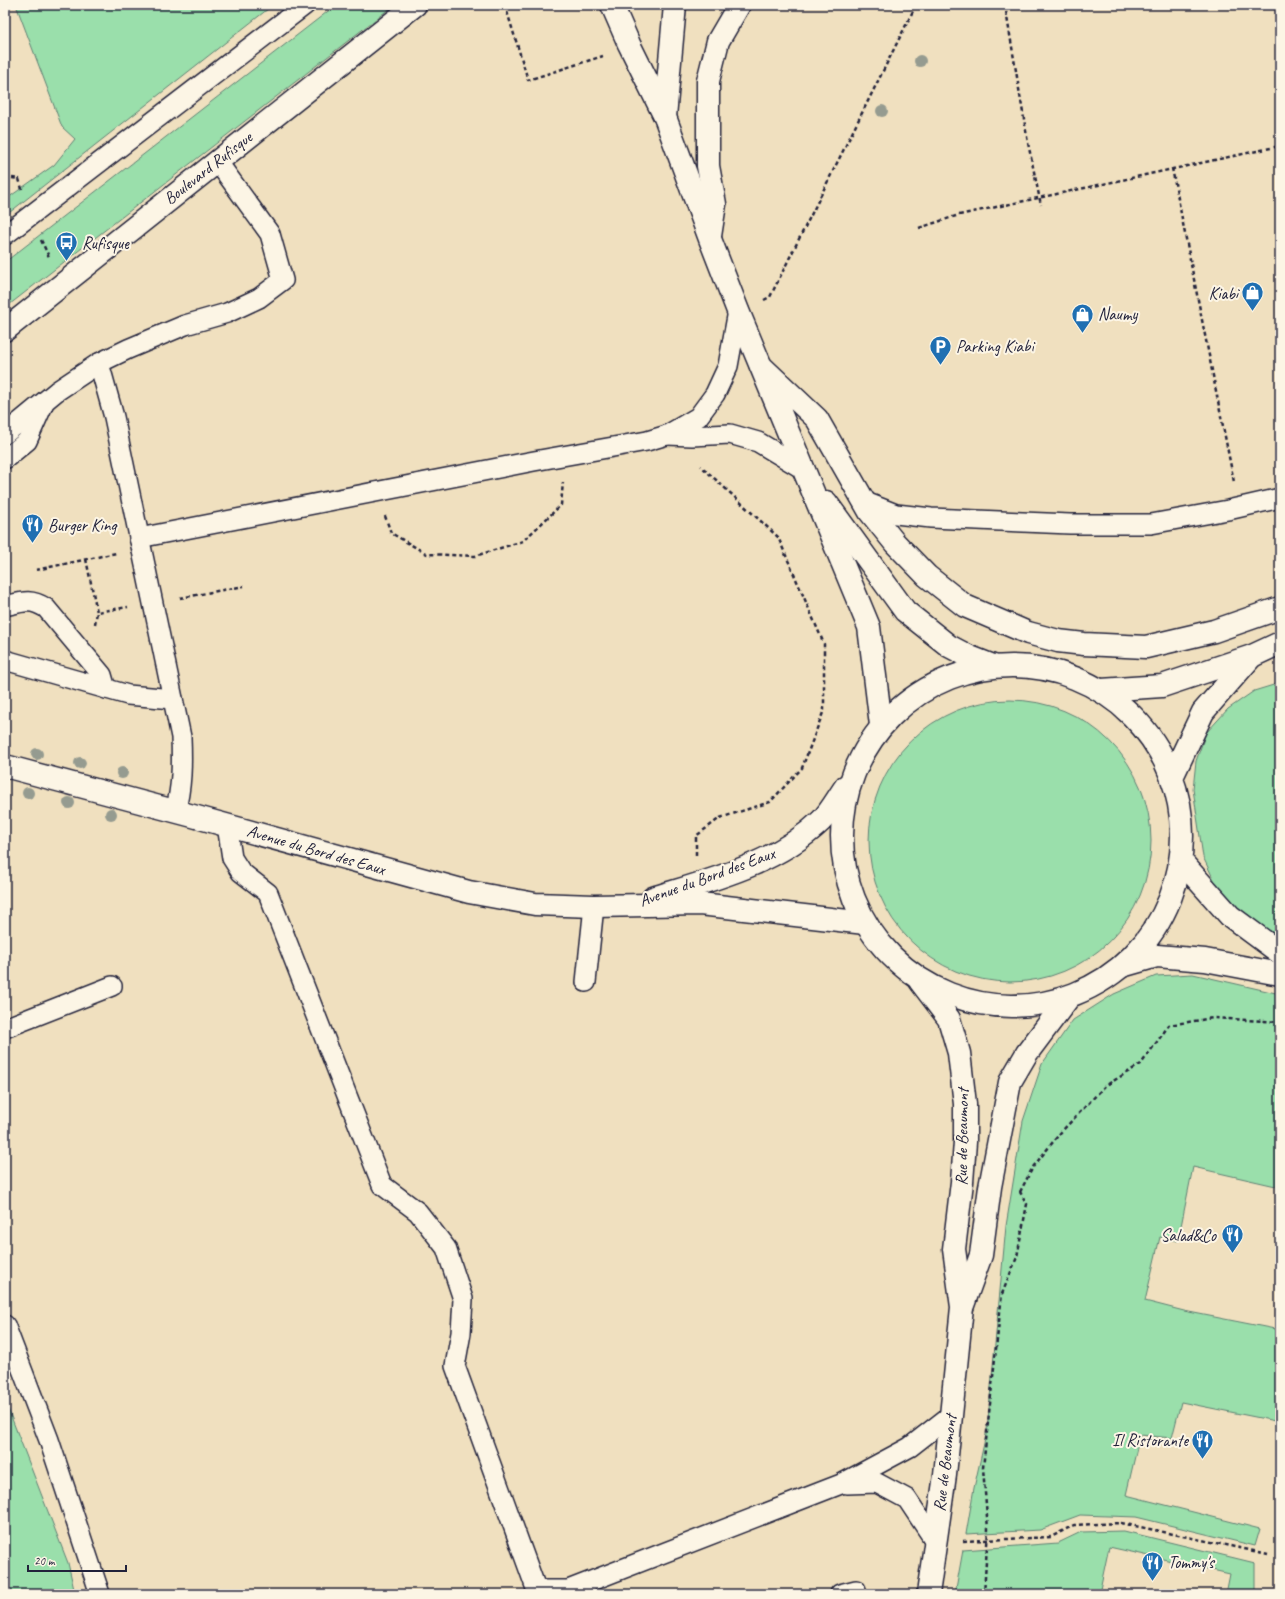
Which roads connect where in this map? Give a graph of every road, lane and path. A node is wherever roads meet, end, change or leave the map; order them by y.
1 (305, 5) edge
2 (612, 5) edge
3 (675, 5) edge
4 (739, 5) edge
5 (916, 5) edge
6 (1005, 5) edge
7 (415, 6) edge
8 (665, 117) junction
9 (1280, 146) edge
10 (217, 161) junction
11 (1172, 168) junction
12 (1039, 197) junction
13 (1041, 206) dead end
14 (919, 228) dead end
15 (5, 235) edge
16 (710, 239) junction
17 (738, 311) junction
18 (5, 330) edge
19 (99, 363) junction
20 (761, 366) junction
21 (45, 402) junction
22 (5, 434) edge
23 (667, 436) junction
24 (566, 455) junction
25 (5, 459) edge
26 (701, 466) dead end
27 (803, 470) junction
28 (378, 493) junction
29 (1280, 498) edge
30 (863, 501) junction
31 (1239, 508) junction
32 (140, 543) junction
33 (86, 559) junction
34 (36, 570) dead end
35 (5, 606) edge
36 (1280, 608) edge
37 (97, 612) dead end
38 (1280, 643) edge
39 (1252, 656) junction
40 (5, 660) edge
41 (993, 666) junction
42 (106, 689) junction
43 (1101, 690) junction
44 (173, 699) junction
45 (881, 725) junction
46 (5, 766) edge
47 (1172, 777) junction
48 (849, 782) junction
49 (175, 812) junction
50 (227, 825) junction
51 (1180, 861) junction
52 (696, 862) dead end
53 (632, 904) junction
54 (594, 906) junction
55 (865, 923) junction
56 (1280, 953) edge
57 (1122, 966) junction
58 (1280, 974) edge
59 (918, 979) junction
60 (586, 982) dead end
61 (112, 986) dead end
62 (1069, 997) junction
63 (1280, 1022) edge
64 (5, 1028) edge
65 (1016, 1192) dead end
66 (1020, 1192) junction
67 (962, 1307) junction
68 (5, 1325) edge
69 (952, 1415) junction
70 (841, 1484) junction
71 (935, 1541) junction
72 (988, 1541) junction
73 (1268, 1554) dead end
74 (537, 1592) edge
75 (100, 1594) edge
76 (840, 1594) edge
77 (856, 1594) edge
78 (928, 1594) edge
79 (984, 1594) edge

1 - 15 lane
2 - 8 street
3 - 8 street
4 - 16 street
5 - 17 path
6 - 12 path
7 - 10 street, Boulevard Rufisque
8 - 16 street
9 - 11 path
10 - 18 street, Boulevard Rufisque
10 - 19 lane
11 - 12 path
11 - 31 path
12 - 13 path
12 - 14 path
16 - 17 street
17 - 20 street
17 - 23 lane
19 - 21 lane
19 - 32 lane
20 - 27 street
20 - 30 street
21 - 22 lane
21 - 25 lane
23 - 24 lane
23 - 27 lane
24 - 28 lane
24 - 28 path
26 - 52 path
27 - 41 street
27 - 45 street
28 - 32 lane
29 - 31 lane
30 - 31 lane
30 - 36 street
32 - 33 path
32 - 44 lane
33 - 34 path
33 - 37 path
35 - 42 lane
38 - 39 street
39 - 43 street
39 - 47 street
40 - 42 lane
41 - 43 street
41 - 45 street
42 - 44 lane
43 - 47 street
44 - 49 lane
45 - 48 street
46 - 49 street, Avenue du Bord des Eaux
47 - 51 street
48 - 53 street, Avenue du Bord des Eaux
48 - 55 street
49 - 50 street, Avenue du Bord des Eaux
50 - 54 street, Avenue du Bord des Eaux
50 - 74 lane
51 - 56 street
51 - 57 street
53 - 54 street, Avenue du Bord des Eaux
53 - 55 street, Avenue du Bord des Eaux
54 - 60 lane
55 - 59 street
57 - 58 street
57 - 62 street
59 - 62 street
59 - 67 street, Rue de Beaumont
61 - 64 lane
62 - 67 street, Rue de Beaumont
63 - 66 path
65 - 66 path
66 - 72 path
67 - 69 street, Rue de Beaumont
68 - 75 lane
69 - 70 lane
69 - 71 street, Rue de Beaumont
70 - 71 lane
70 - 74 lane
71 - 72 path
71 - 78 street, Rue de Beaumont
72 - 73 path
72 - 79 path
76 - 77 lane

